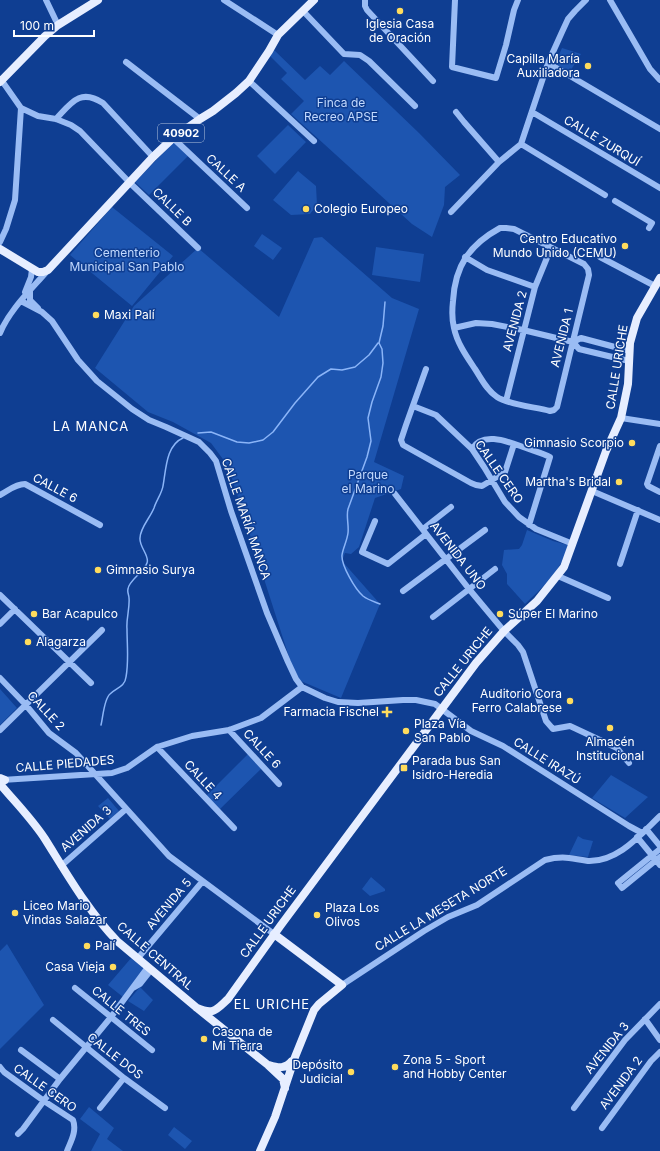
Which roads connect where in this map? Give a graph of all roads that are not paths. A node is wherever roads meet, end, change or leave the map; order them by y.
1 (46, 0) edge
2 (98, 0) edge
3 (224, 0) edge
4 (314, 0) edge
5 (365, 0) edge
6 (455, 0) edge
7 (518, 0) edge
8 (586, 0) edge
9 (610, 0) edge
10 (302, 11) junction
11 (58, 25) junction
12 (278, 35) junction
13 (126, 62) dead end
14 (548, 63) junction
15 (660, 80) edge
16 (1, 81) edge
17 (248, 81) junction
18 (433, 81) dead end
19 (415, 106) dead end
20 (21, 108) junction
21 (456, 112) dead end
22 (532, 112) junction
23 (56, 119) junction
24 (200, 119) junction
25 (660, 129) edge
26 (173, 138) junction
27 (314, 141) dead end
28 (521, 144) junction
29 (153, 157) junction
30 (499, 162) junction
31 (130, 183) junction
32 (660, 188) edge
33 (604, 195) dead end
34 (615, 201) dead end
35 (247, 208) dead end
36 (451, 212) dead end
37 (650, 228) dead end
38 (0, 242) edge
39 (198, 248) dead end
40 (551, 248) junction
41 (0, 249) edge
42 (465, 257) junction
43 (600, 257) dead end
44 (32, 269) junction
45 (48, 270) junction
46 (660, 278) edge
47 (655, 286) junction
48 (535, 287) junction
49 (30, 290) junction
50 (21, 300) junction
51 (42, 312) junction
52 (454, 328) junction
53 (523, 330) junction
54 (0, 333) edge
55 (573, 342) junction
56 (630, 351) junction
57 (629, 361) junction
58 (426, 369) dead end
59 (506, 401) junction
60 (413, 406) junction
61 (621, 418) junction
62 (660, 424) edge
63 (514, 444) junction
64 (660, 446) edge
65 (472, 449) junction
66 (492, 480) junction
67 (592, 491) junction
68 (660, 492) edge
69 (395, 494) dead end
70 (0, 495) edge
71 (451, 507) dead end
72 (638, 510) junction
73 (660, 520) edge
74 (375, 521) dead end
75 (100, 525) dead end
76 (529, 525) junction
77 (485, 530) dead end
78 (425, 531) junction
79 (573, 544) junction
80 (445, 559) junction
81 (620, 564) dead end
82 (495, 569) dead end
83 (558, 576) junction
84 (469, 589) junction
85 (403, 591) dead end
86 (0, 594) edge
87 (608, 598) dead end
88 (15, 610) junction
89 (433, 617) dead end
90 (0, 624) edge
91 (102, 630) dead end
92 (504, 631) junction
93 (68, 661) junction
94 (0, 678) edge
95 (91, 683) dead end
96 (302, 687) junction
97 (25, 704) junction
98 (441, 708) junction
99 (0, 730) edge
100 (229, 730) junction
101 (157, 747) junction
102 (628, 763) dead end
103 (94, 774) junction
104 (1, 781) edge
105 (279, 784) dead end
106 (126, 809) junction
107 (660, 816) edge
108 (234, 828) dead end
109 (642, 833) junction
110 (660, 847) edge
111 (652, 855) junction
112 (659, 861) edge
113 (61, 866) junction
114 (202, 882) junction
115 (277, 937) junction
116 (138, 958) junction
117 (150, 968) junction
118 (331, 976) junction
119 (342, 984) junction
120 (75, 988) dead end
121 (228, 998) junction
122 (318, 1004) junction
123 (660, 1004) edge
124 (197, 1008) junction
125 (111, 1017) junction
126 (646, 1019) junction
127 (53, 1020) dead end
128 (221, 1027) junction
129 (660, 1040) edge
130 (86, 1048) junction
131 (21, 1050) dead end
132 (152, 1050) dead end
133 (660, 1052) edge
134 (295, 1057) junction
135 (268, 1065) junction
136 (2, 1070) edge
137 (124, 1078) junction
138 (60, 1079) junction
139 (285, 1088) junction
140 (44, 1101) junction
141 (100, 1108) dead end
142 (165, 1108) dead end
143 (574, 1108) dead end
144 (602, 1128) dead end
145 (18, 1134) dead end
146 (67, 1151) edge
147 (260, 1151) edge

1 - 11 street
2 - 11 main road
3 - 12 street
4 - 10 main road, 40902
5 - 18 street
6 - 7 street
8 - 14 street
9 - 15 street
10 - 12 main road, 40902
10 - 19 street
11 - 16 main road
12 - 17 main road, 40902
13 - 24 street
14 - 22 street
14 - 25 street
16 - 20 street
17 - 24 main road, 40902
17 - 27 street
20 - 23 street, CALLE B
20 - 38 street
21 - 30 street
22 - 28 street
22 - 32 street, CALLE ZURQUÍ
23 - 29 street
23 - 31 street, CALLE B
24 - 26 main road, 40902
26 - 29 main road, 40902
26 - 35 street, CALLE A
28 - 30 street
28 - 33 street
29 - 31 main road, 40902
30 - 36 street
31 - 39 street, CALLE B
31 - 45 main road, 40902
34 - 37 street
40 - 42 street
40 - 48 street, AVENIDA 2
40 - 55 street, AVENIDA 1
41 - 44 main road
42 - 48 street
42 - 52 street
43 - 47 street
44 - 45 main road
44 - 50 street
45 - 49 street, 40902
46 - 47 main road, CALLE URICHE
47 - 56 main road, CALLE URICHE
48 - 53 street, AVENIDA 2
49 - 50 street, 40902
49 - 51 street
50 - 51 street, CALLE MARÍA MANCA
50 - 54 street, 40902
51 - 96 street, CALLE MARÍA MANCA
52 - 53 street
52 - 59 street
53 - 55 street
53 - 59 street, AVENIDA 2
55 - 56 street
55 - 57 street
55 - 59 street, AVENIDA 1
56 - 57 main road, CALLE URICHE
57 - 61 main road, CALLE URICHE
58 - 60 street
60 - 65 street, CALLE CERO
60 - 66 street
61 - 62 street
61 - 67 main road, CALLE URICHE
63 - 65 street
63 - 66 street
63 - 76 street
64 - 68 street
65 - 66 street, CALLE CERO
66 - 76 street, CALLE CERO
67 - 72 street
67 - 79 main road, CALLE URICHE
69 - 78 street, AVENIDA UNO
70 - 75 street, CALLE 6
71 - 78 street
72 - 73 street
72 - 81 street
74 - 78 street
76 - 79 street, CALLE CERO
77 - 80 street
78 - 80 street, AVENIDA UNO
79 - 83 main road, CALLE URICHE
80 - 84 street, AVENIDA UNO
80 - 85 street
82 - 84 street
83 - 87 street
83 - 92 main road, CALLE URICHE
84 - 89 street
84 - 92 street, AVENIDA UNO
86 - 88 street
88 - 90 street
88 - 93 street
91 - 93 street
92 - 98 main road, CALLE URICHE
92 - 102 street, AVENIDA UNO
93 - 95 street
93 - 97 street
94 - 97 street, CALLE 2
96 - 98 street
96 - 100 street, CALLE PIEDADES
97 - 99 street
97 - 103 street, CALLE 2
98 - 109 street, CALLE IRAZÚ
98 - 115 main road, CALLE URICHE
100 - 101 street, CALLE PIEDADES
100 - 105 street, CALLE 6
101 - 103 street, CALLE PIEDADES
101 - 108 street, CALLE 4
103 - 104 street, CALLE PIEDADES
103 - 106 street, CALLE 2
104 - 113 main road, CALLE CENTRAL
106 - 113 street, AVENIDA 3
106 - 114 street, CALLE 2
107 - 109 street, CALLE LA MESETA NORTE
109 - 110 street
109 - 111 street
109 - 119 street, CALLE LA MESETA NORTE
110 - 111 street
111 - 112 street
111 - 112 street
113 - 116 main road, CALLE CENTRAL
114 - 115 street, CALLE 2
114 - 116 street, AVENIDA 5
115 - 118 main road
115 - 121 main road, CALLE URICHE
116 - 117 main road, CALLE CENTRAL
117 - 124 main road, CALLE CENTRAL
117 - 125 street
118 - 119 main road
118 - 122 main road
119 - 122 main road, CALLE LA MESETA NORTE
120 - 125 street, CALLE TRES
121 - 124 main road, CALLE URICHE
121 - 128 main road
122 - 134 main road, CALLE LA MESETA NORTE
123 - 126 street, AVENIDA 3
124 - 128 main road, CALLE CENTRAL
125 - 130 street
125 - 132 street, CALLE TRES
126 - 129 street
126 - 143 street, AVENIDA 3
127 - 130 street, CALLE DOS
128 - 135 main road, CALLE CENTRAL
130 - 137 street, CALLE DOS
130 - 138 street
131 - 138 street
133 - 144 street, AVENIDA 2
134 - 135 main road
134 - 139 main road, CALLE LA MESETA NORTE
135 - 139 main road, CALLE CENTRAL
136 - 140 street, CALLE CERO
137 - 141 street
137 - 142 street, CALLE DOS
138 - 140 street
139 - 147 main road, CALLE LA MESETA NORTE
140 - 145 street
140 - 146 street, CALLE CERO

